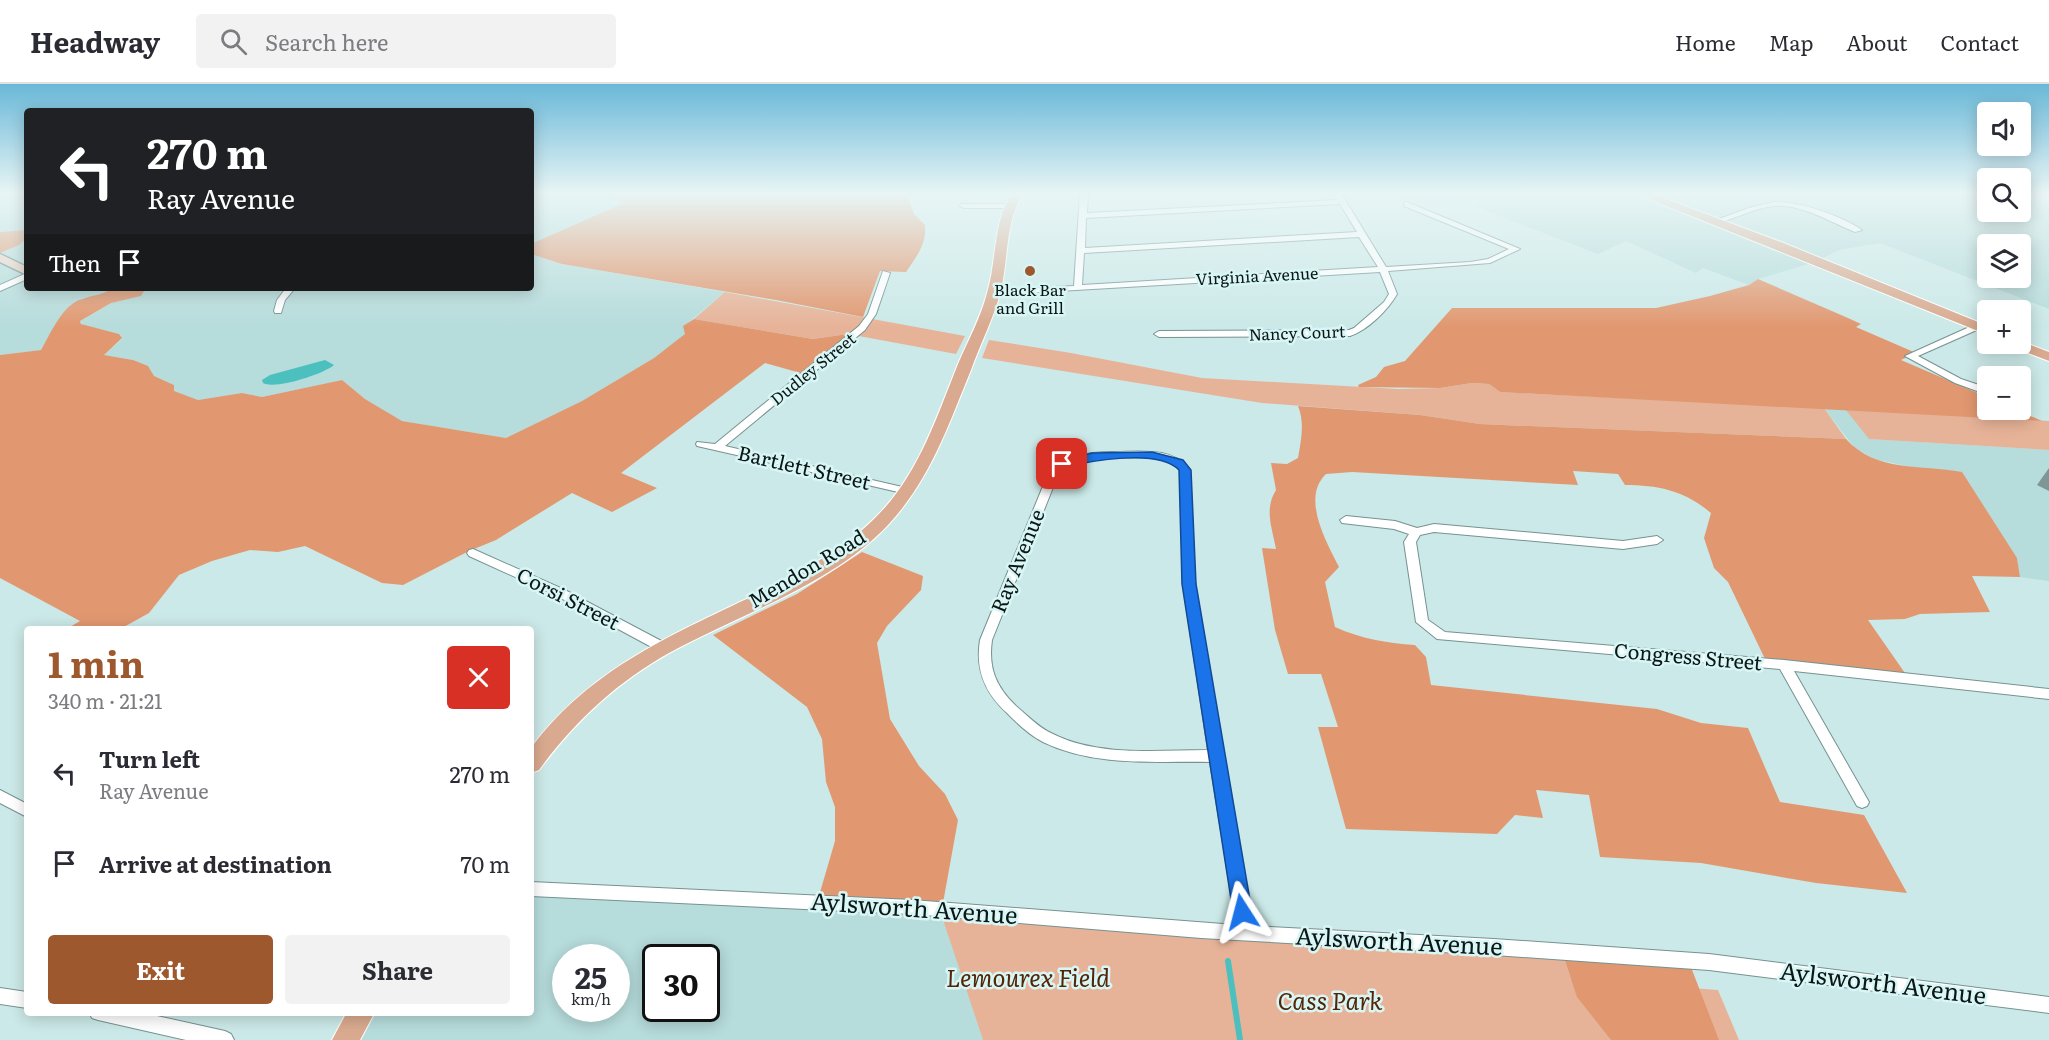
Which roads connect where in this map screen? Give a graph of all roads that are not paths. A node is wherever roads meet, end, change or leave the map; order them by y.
1 (1006, 238) edge
2 (1081, 238) edge
3 (1302, 238) edge
4 (1364, 238) edge
5 (1488, 238) edge
6 (1754, 238) edge
7 (1080, 251) junction
8 (0, 257) edge
9 (1383, 269) junction
10 (24, 272) edge
11 (886, 273) dead end
12 (24, 276) edge
13 (0, 288) edge
14 (1078, 288) junction
15 (288, 291) edge
16 (994, 293) junction
17 (278, 311) dead end
18 (1977, 327) edge
19 (1977, 331) edge
20 (1159, 334) dead end
21 (2031, 350) edge
22 (2049, 357) edge
23 (1977, 388) edge
24 (701, 444) dead end
25 (716, 448) junction
26 (907, 491) junction
27 (1346, 520) dead end
28 (1416, 532) junction
29 (1657, 540) dead end
30 (473, 553) dead end
31 (662, 647) junction
32 (1784, 665) junction
33 (2049, 694) edge
34 (538, 745) edge
35 (1216, 756) junction
36 (0, 796) edge
37 (1863, 802) dead end
38 (24, 809) edge
39 (534, 889) edge
40 (1246, 933) junction
41 (0, 996) edge
42 (24, 1000) edge
43 (2049, 1005) edge
44 (116, 1016) edge
45 (360, 1016) edge
46 (225, 1040) edge
47 (345, 1040) edge

1 - 16 main road, Mendon Road
2 - 7 street
3 - 7 street
4 - 9 street
5 - 9 street, Virginia Avenue
6 - 18 main road
7 - 14 street
8 - 10 street
9 - 14 street, Virginia Avenue
9 - 20 street, Nancy Court
11 - 25 street, Dudley Street
12 - 13 street
14 - 16 street, Virginia Avenue
15 - 17 street
16 - 26 main road, Mendon Road
19 - 23 street
21 - 22 main road
24 - 25 street, Bartlett Street
25 - 26 street, Bartlett Street
26 - 31 main road, Mendon Road
27 - 28 street
28 - 29 street
28 - 32 street, Congress Street
30 - 31 street, Corsi Street
31 - 34 main road, Mendon Road
32 - 33 street, Congress Street
32 - 37 street
35 - 35 street, Ray Avenue
35 - 40 street, Ray Avenue
36 - 38 street
39 - 40 street, Aylsworth Avenue
40 - 43 street, Aylsworth Avenue
41 - 42 street
44 - 46 street
45 - 47 main road

